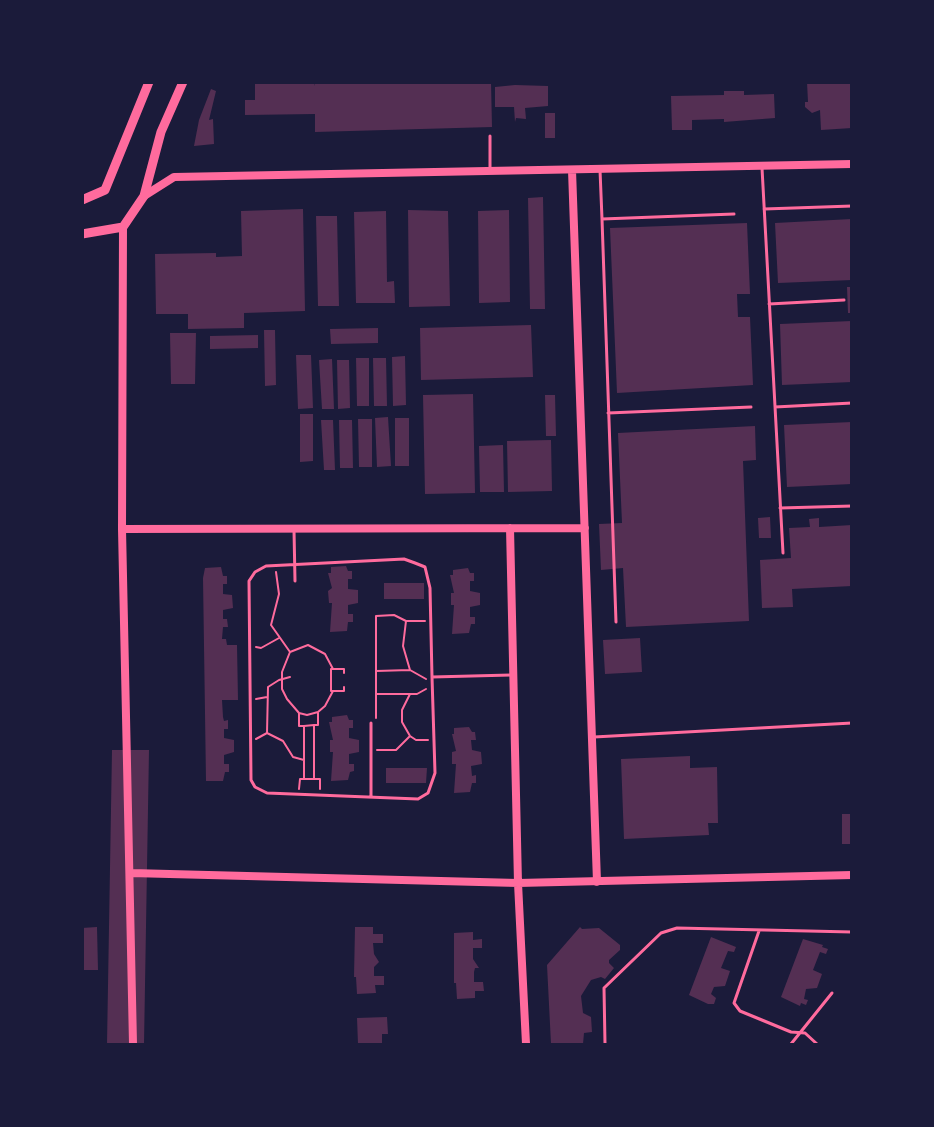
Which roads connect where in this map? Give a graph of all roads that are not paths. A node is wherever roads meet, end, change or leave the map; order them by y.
1 (149, 82) edge
2 (183, 82) edge
3 (490, 136) dead end
4 (852, 164) edge
5 (762, 166) junction
6 (572, 170) junction
7 (600, 170) junction
8 (490, 171) junction
9 (144, 196) junction
10 (82, 200) edge
11 (852, 206) edge
12 (764, 209) junction
13 (734, 214) dead end
14 (602, 219) junction
15 (123, 227) junction
16 (82, 234) edge
17 (844, 300) dead end
18 (769, 304) junction
19 (852, 403) edge
20 (752, 407) dead end
21 (775, 407) junction
22 (608, 412) junction
23 (852, 506) edge
24 (780, 508) junction
25 (510, 528) junction
26 (585, 528) junction
27 (122, 529) junction
28 (293, 529) junction
29 (783, 553) dead end
30 (295, 563) junction
31 (295, 581) dead end
32 (616, 622) dead end
33 (513, 675) junction
34 (432, 677) junction
35 (371, 723) dead end
36 (852, 723) edge
37 (592, 737) junction
38 (371, 797) junction
39 (131, 873) junction
40 (852, 875) edge
41 (597, 882) junction
42 (518, 883) junction
43 (759, 930) junction
44 (852, 932) edge
45 (832, 993) dead end
46 (801, 1033) junction
47 (133, 1044) edge
48 (526, 1044) edge
49 (605, 1044) edge
50 (791, 1044) edge
51 (817, 1044) edge

1 - 10 main road
2 - 9 main road
3 - 8 lane
4 - 5 street
5 - 7 street
5 - 12 lane
6 - 7 street
6 - 8 street
6 - 26 street
7 - 14 lane
8 - 9 street
9 - 15 main road
11 - 12 lane
12 - 18 lane
13 - 14 lane
14 - 22 lane
15 - 16 main road
15 - 27 street
17 - 18 lane
18 - 21 lane
19 - 21 lane
20 - 22 lane
21 - 24 lane
22 - 32 lane
23 - 24 lane
24 - 29 lane
25 - 26 street
25 - 28 street
25 - 33 street
26 - 37 street
27 - 28 street
27 - 39 street
28 - 30 lane
30 - 31 lane
30 - 34 lane
30 - 38 lane
33 - 34 lane
33 - 42 street
34 - 38 lane
35 - 38 lane
36 - 37 lane
37 - 41 street
39 - 42 street
39 - 47 street
40 - 41 street
41 - 42 street
42 - 48 street
43 - 44 lane
43 - 46 lane
43 - 49 lane
45 - 46 lane
46 - 50 lane
46 - 51 lane

